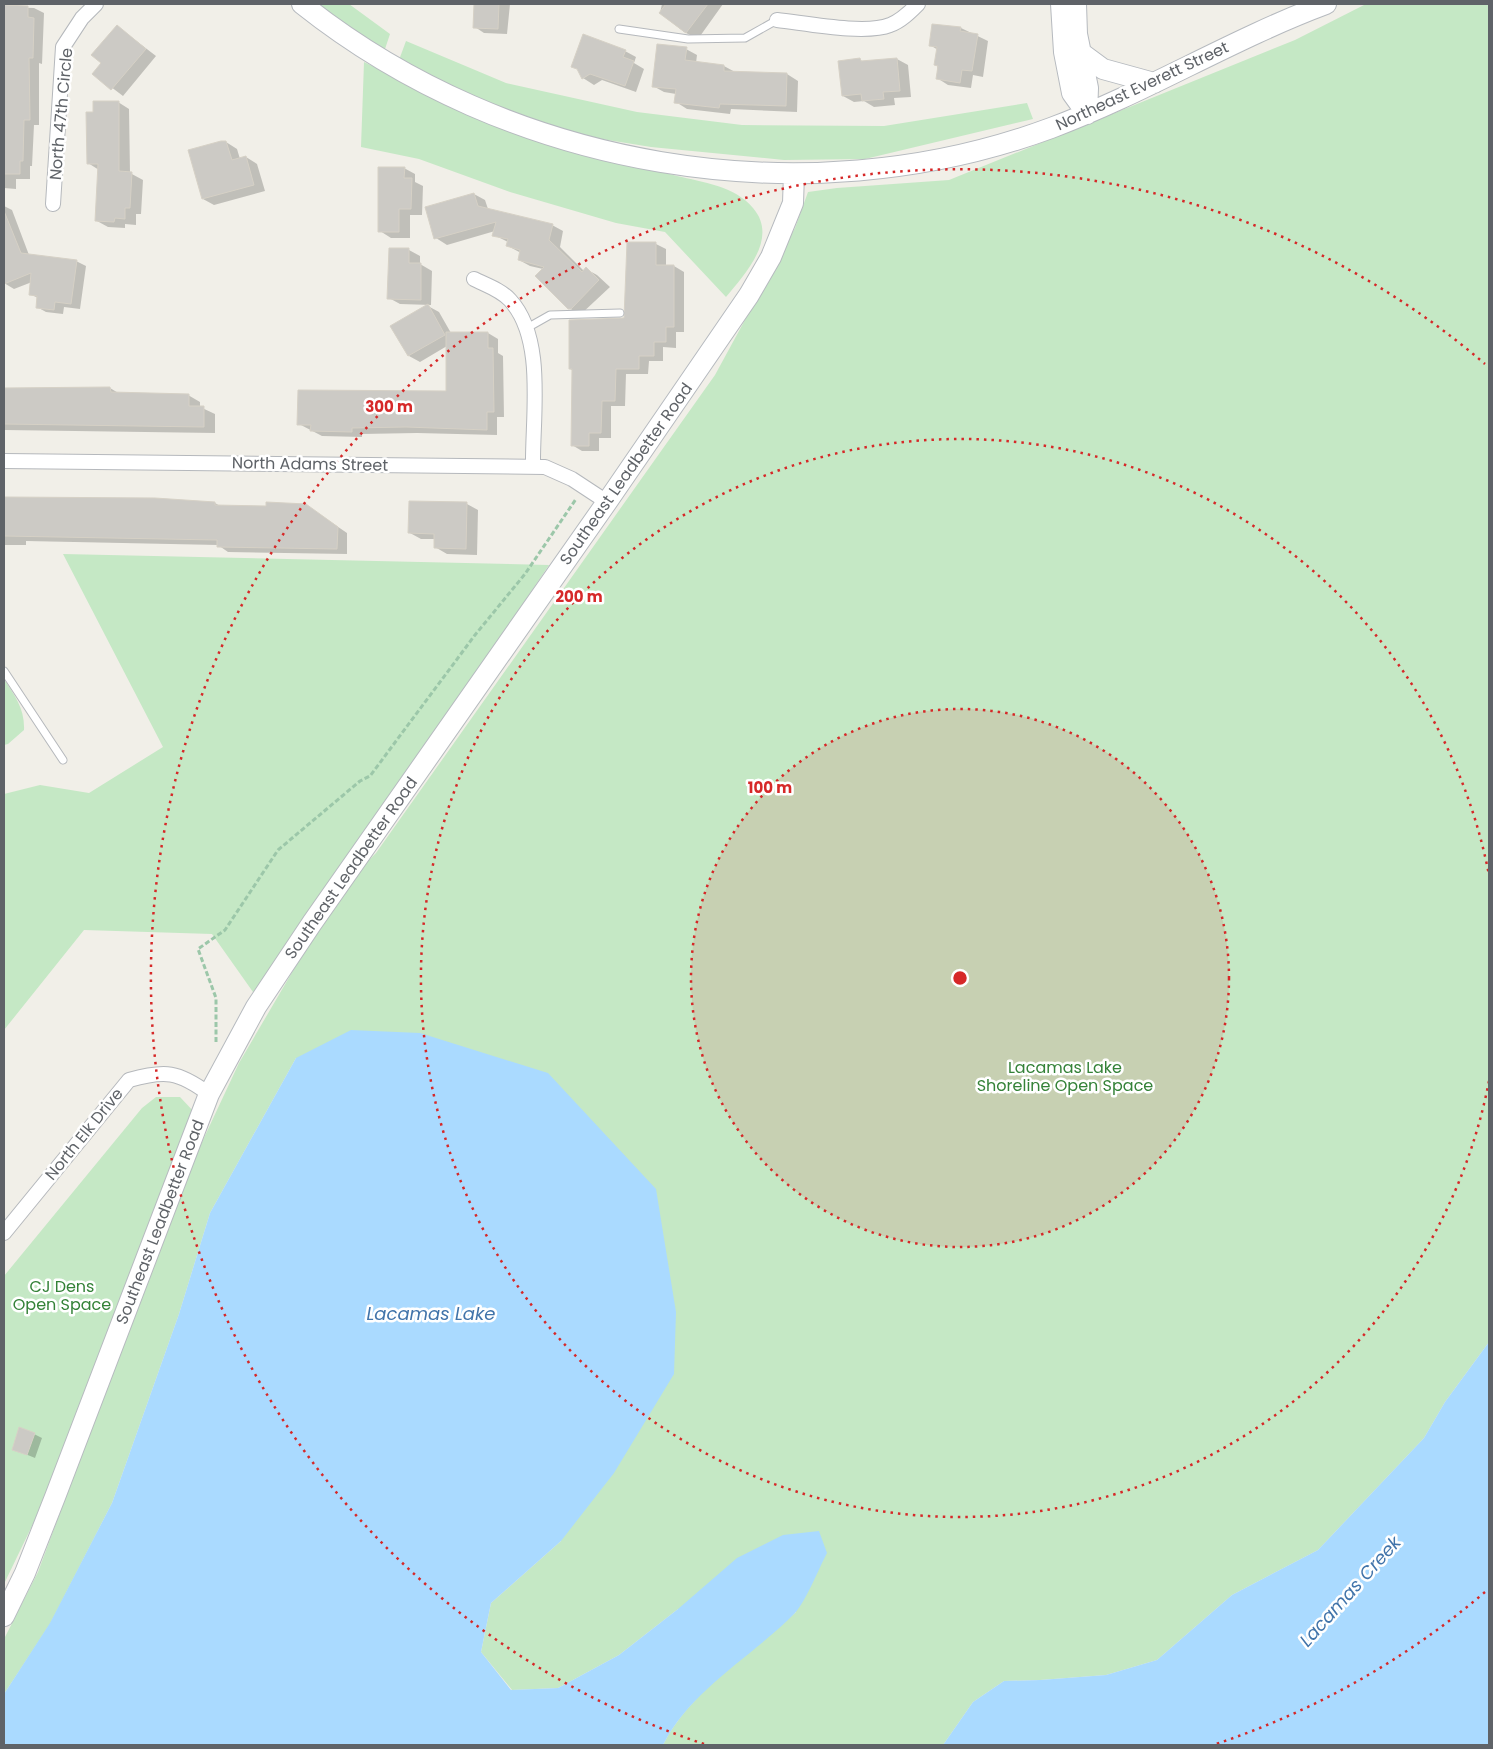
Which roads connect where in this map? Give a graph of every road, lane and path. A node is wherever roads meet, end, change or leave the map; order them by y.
1 (96, 4) edge
2 (302, 4) edge
3 (918, 4) edge
4 (1061, 4) edge
5 (1326, 4) edge
6 (777, 20) joint
7 (619, 29) dead end
8 (1080, 52) junction
9 (1154, 83) junction
10 (1087, 114) junction
11 (794, 174) junction
12 (52, 204) dead end
13 (474, 279) dead end
14 (620, 313) dead end
15 (527, 328) junction
16 (4, 461) edge
17 (533, 467) junction
18 (584, 487) junction
19 (607, 502) junction
20 (4, 671) edge
21 (63, 760) dead end
22 (229, 1054) junction
23 (209, 1094) junction
24 (4, 1232) edge
25 (4, 1616) edge

1 - 12 street, North 47th Circle
2 - 11 street, Northeast Everett Street
3 - 6 street
4 - 8 street
4 - 10 street
5 - 9 street, Northeast Everett Street
6 - 7 lane
8 - 9 street
8 - 10 street
9 - 10 street, Northeast Everett Street
10 - 11 street, Northeast Everett Street
11 - 19 street, Southeast Leadbetter Road
13 - 15 street
14 - 15 lane
15 - 17 street
16 - 17 street, North Adams Street
17 - 18 street, North Adams Street
18 - 19 street, North Adams Street
18 - 22 path
19 - 22 street, Southeast Leadbetter Road
20 - 21 lane
22 - 23 street, Southeast Leadbetter Road
23 - 24 street, North Elk Drive
23 - 25 street, Southeast Leadbetter Road

